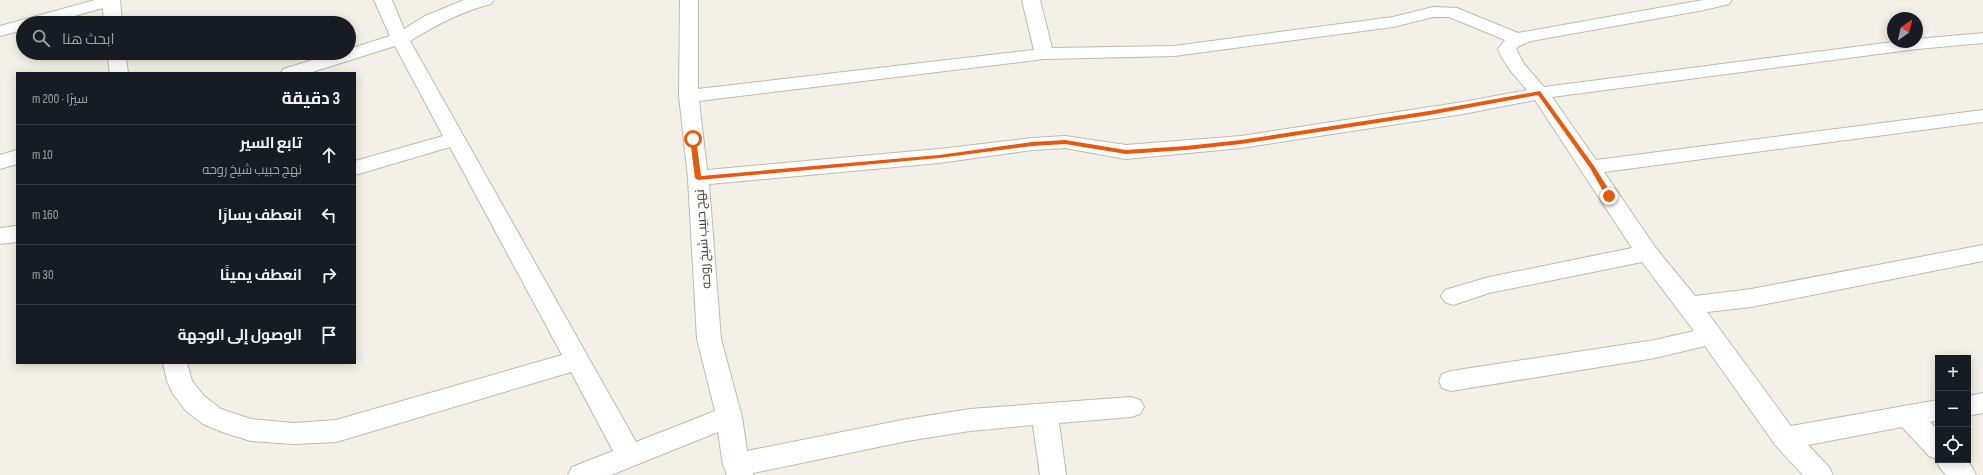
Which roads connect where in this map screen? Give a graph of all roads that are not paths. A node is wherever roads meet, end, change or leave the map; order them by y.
1 (111, 0) edge
2 (382, 0) edge
3 (486, 0) edge
4 (689, 0) edge
5 (1030, 0) edge
6 (1437, 0) edge
7 (1723, 0) edge
8 (1451, 12) junction
9 (54, 16) edge
10 (112, 16) edge
11 (16, 26) edge
12 (0, 31) edge
13 (1983, 38) edge
14 (400, 39) junction
15 (1518, 39) junction
16 (356, 53) edge
17 (1044, 54) junction
18 (117, 60) edge
19 (332, 60) edge
20 (119, 72) edge
21 (293, 72) edge
22 (1540, 93) junction
23 (689, 96) junction
24 (1983, 116) edge
25 (455, 139) junction
26 (16, 157) edge
27 (0, 162) edge
28 (1592, 167) junction
29 (356, 168) edge
30 (698, 178) junction
31 (16, 234) edge
32 (0, 236) edge
33 (1983, 252) edge
34 (1647, 253) junction
35 (1453, 296) dead end
36 (1689, 306) junction
37 (1710, 336) junction
38 (577, 360) junction
39 (175, 364) edge
40 (1451, 381) dead end
41 (1983, 403) edge
42 (1971, 405) edge
43 (1131, 407) dead end
44 (1935, 410) edge
45 (1045, 415) junction
46 (1907, 415) junction
47 (729, 417) junction
48 (1785, 438) junction
49 (1935, 445) edge
50 (630, 456) junction
51 (1952, 463) edge
52 (738, 470) edge
53 (581, 475) edge
54 (1053, 475) edge
55 (1820, 475) edge
56 (1963, 475) edge

1 - 9 street
1 - 10 street
2 - 14 street
3 - 14 street
4 - 23 street, نهج حبيب شيخ روحه
5 - 17 street
6 - 8 street
7 - 15 street
8 - 15 street
8 - 17 street
11 - 12 street
13 - 22 street
14 - 16 street
14 - 25 street
15 - 22 street
17 - 23 street
18 - 20 street
19 - 21 street
22 - 28 street
22 - 30 street
23 - 30 street, نهج حبيب شيخ روحه
24 - 28 street
25 - 29 street
25 - 38 street
26 - 27 street
28 - 34 street
30 - 47 street, نهج حبيب شيخ روحه
31 - 32 street
33 - 36 street
34 - 35 street
34 - 36 street
36 - 37 street
37 - 40 street
37 - 48 street
38 - 39 street
38 - 50 street
41 - 42 street
43 - 45 street
44 - 46 street
45 - 52 street
45 - 54 street
46 - 48 street
46 - 49 street
47 - 50 street
47 - 52 street, نهج حبيب شيخ روحه
48 - 55 street
50 - 53 street
51 - 56 street

